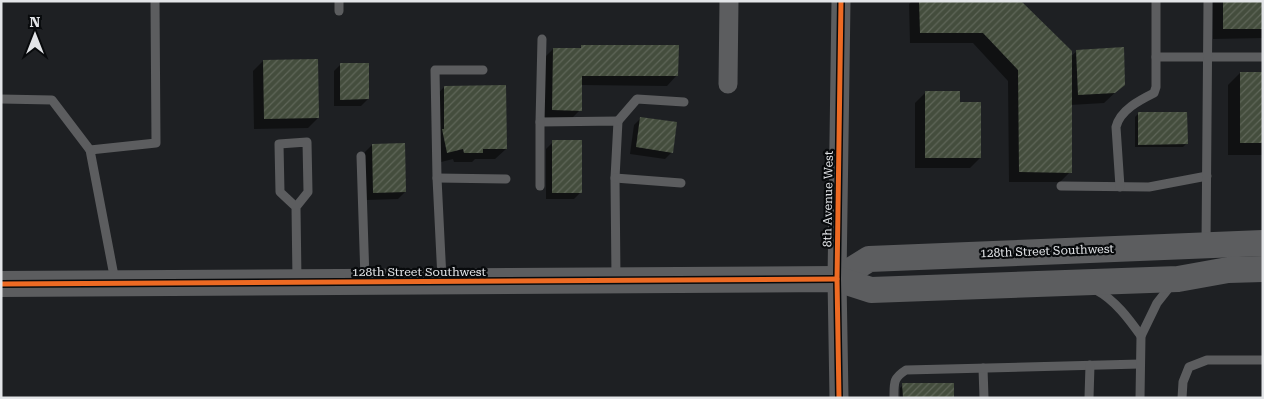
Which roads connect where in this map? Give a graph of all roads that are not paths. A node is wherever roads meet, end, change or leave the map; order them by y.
1 (155, 1) edge
2 (339, 1) edge
3 (729, 1) edge
4 (841, 1) edge
5 (1156, 1) edge
6 (1208, 1) edge
7 (339, 11) dead end
8 (542, 39) dead end
9 (1156, 57) junction
10 (1208, 57) junction
11 (1263, 57) edge
12 (483, 70) dead end
13 (728, 84) dead end
14 (1, 99) edge
15 (684, 102) dead end
16 (618, 121) junction
17 (540, 122) junction
18 (90, 150) junction
19 (361, 156) dead end
20 (1207, 176) junction
21 (436, 178) junction
22 (615, 178) junction
23 (506, 179) dead end
24 (681, 183) dead end
25 (540, 186) dead end
26 (1061, 186) dead end
27 (1120, 187) junction
28 (296, 207) junction
29 (1263, 243) edge
30 (1206, 244) junction
31 (1263, 269) edge
32 (836, 279) junction
33 (1178, 279) junction
34 (616, 281) junction
35 (365, 282) junction
36 (442, 282) junction
37 (297, 283) junction
38 (1080, 283) junction
39 (1, 284) edge
40 (115, 284) junction
41 (1141, 336) junction
42 (1263, 360) edge
43 (1140, 364) junction
44 (1090, 365) junction
45 (983, 368) junction
46 (839, 398) edge
47 (894, 398) edge
48 (984, 398) edge
49 (1089, 398) edge
50 (1140, 398) edge
51 (1182, 398) edge

1 - 18 lane
2 - 7 lane
3 - 13 street
4 - 32 street, 8th Avenue West
5 - 9 lane
6 - 10 lane
8 - 17 lane
9 - 10 lane
9 - 27 lane
10 - 11 lane
10 - 20 lane
12 - 21 lane
14 - 18 lane
15 - 16 lane
16 - 17 lane
16 - 22 lane
17 - 25 lane
18 - 40 lane
19 - 35 lane
20 - 27 lane
20 - 30 lane
21 - 23 lane
21 - 36 lane
22 - 24 lane
22 - 34 lane
26 - 27 lane
28 - 28 lane
28 - 37 lane
29 - 30 main road, 128th Street Southwest
30 - 32 main road, 128th Street Southwest
31 - 33 main road, 128th Street Southwest
32 - 34 main road, 128th Street Southwest
32 - 38 main road, 128th Street Southwest
32 - 46 street, 8th Avenue West
33 - 38 main road, 128th Street Southwest
33 - 41 lane
34 - 36 main road, 128th Street Southwest
35 - 36 main road, 128th Street Southwest
35 - 37 main road, 128th Street Southwest
37 - 40 main road, 128th Street Southwest
38 - 41 lane
39 - 40 main road, 128th Street Southwest
41 - 43 lane
42 - 51 lane
43 - 44 lane
43 - 50 lane
44 - 45 lane
44 - 49 lane
45 - 47 lane
45 - 48 lane

